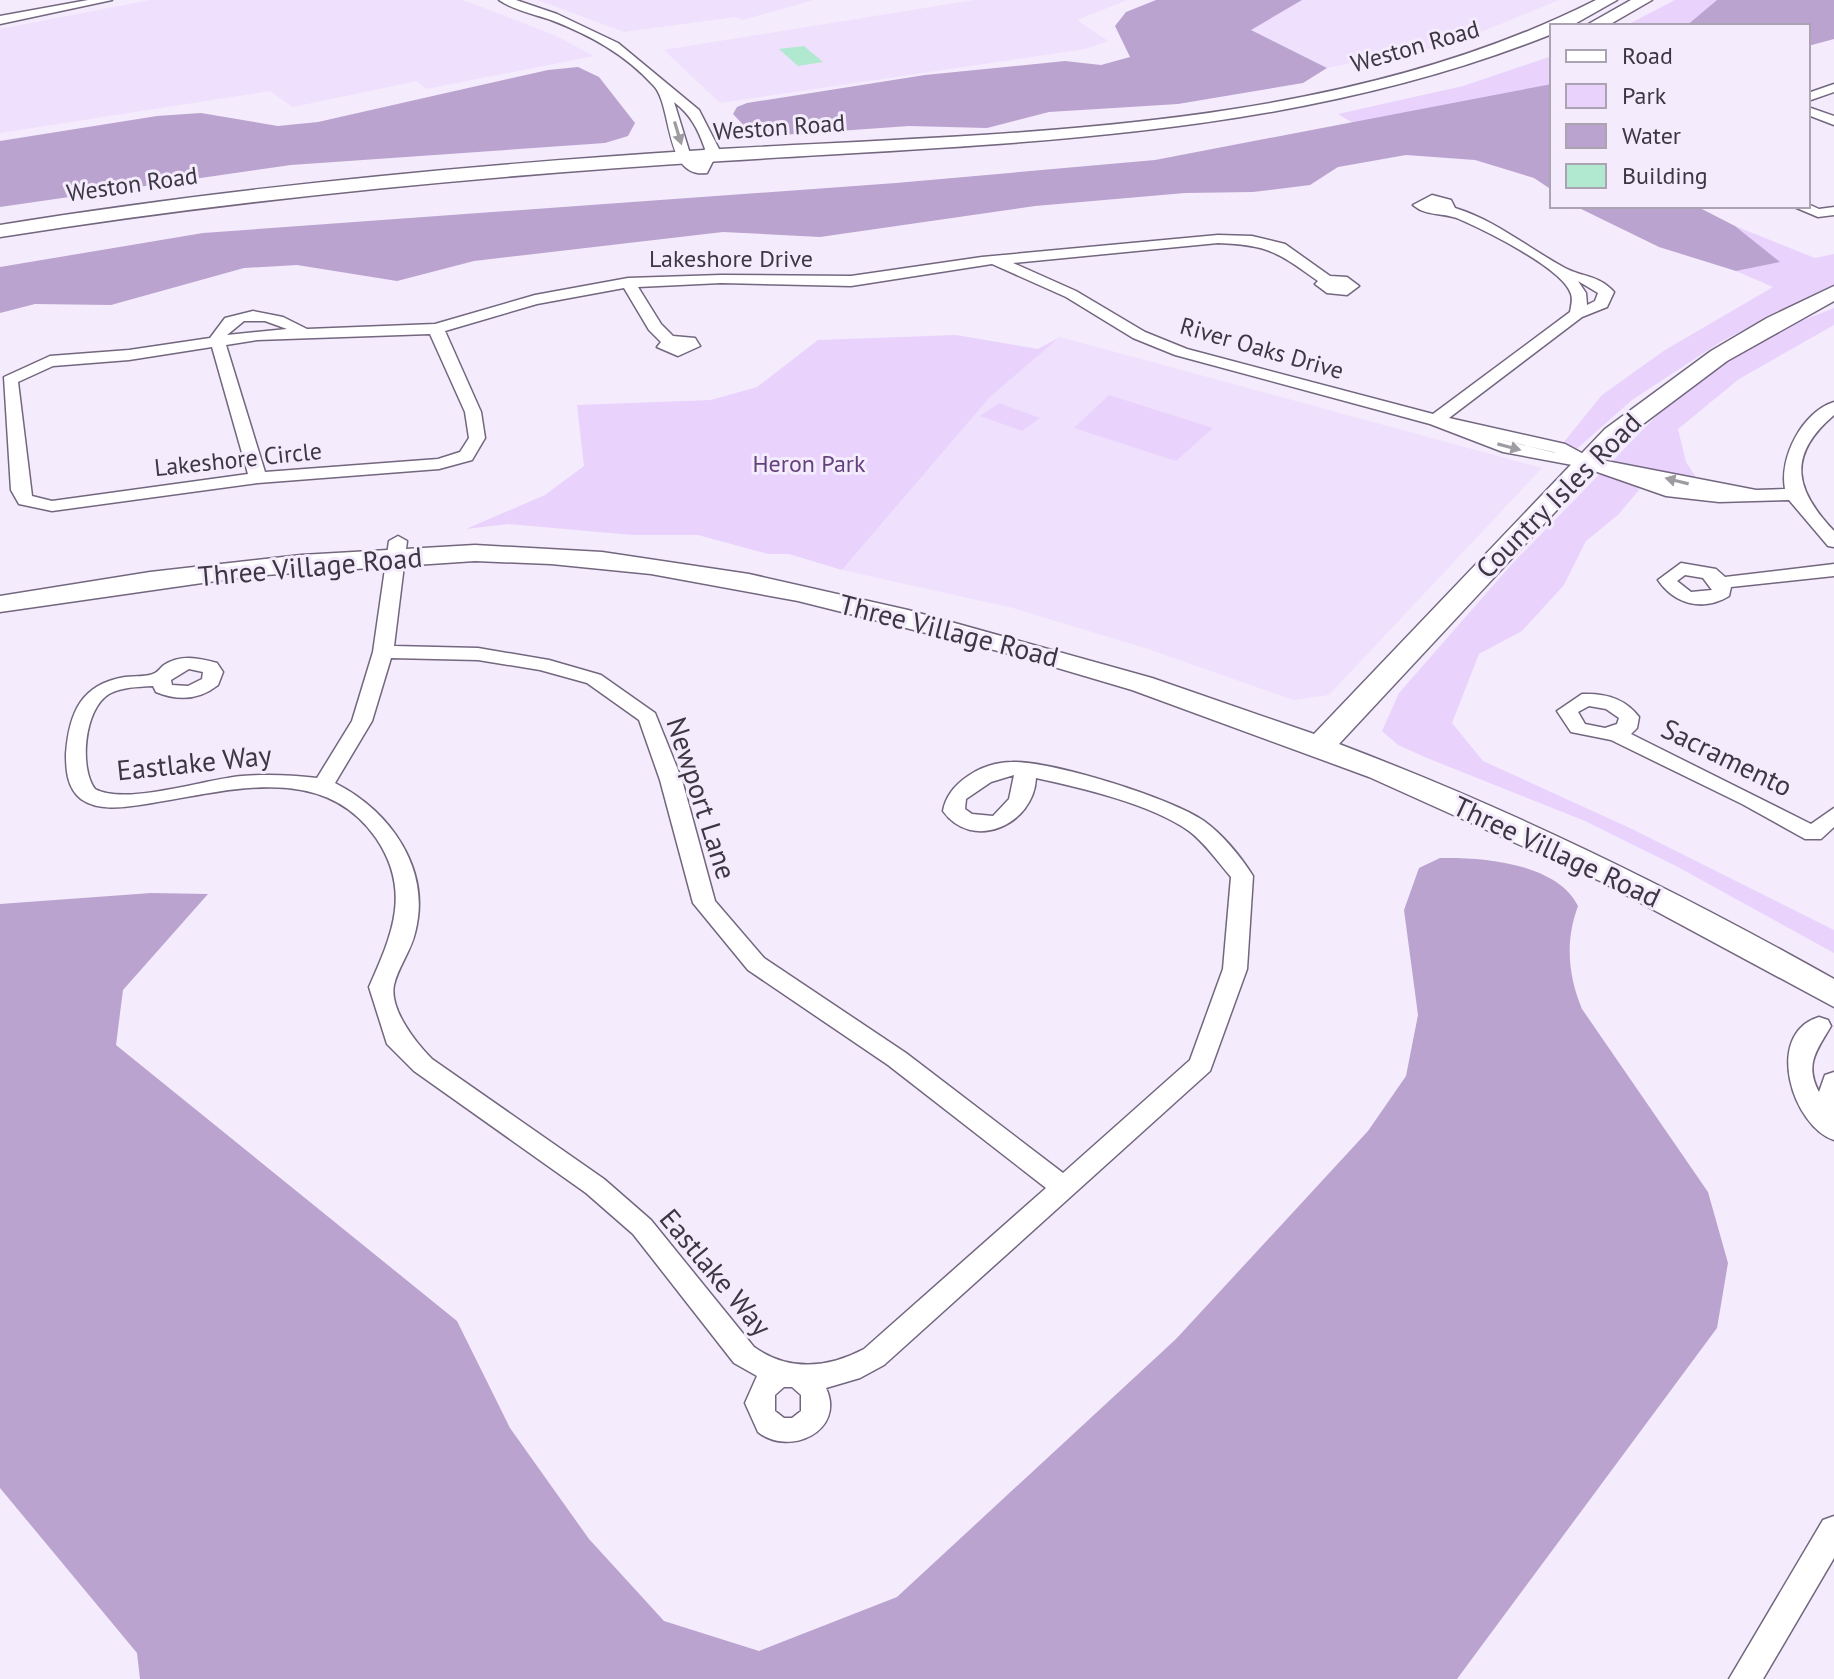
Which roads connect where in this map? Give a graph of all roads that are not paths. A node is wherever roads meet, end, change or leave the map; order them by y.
1 (106, 0) edge
2 (505, 0) edge
3 (1609, 0) edge
4 (1622, 0) edge
5 (1641, 1) edge
6 (4, 19) edge
7 (1562, 24) edge
8 (1598, 24) edge
9 (1550, 29) edge
10 (1550, 46) edge
11 (663, 88) junction
12 (1834, 88) edge
13 (1810, 96) edge
14 (1810, 112) edge
15 (1834, 121) edge
16 (698, 162) junction
17 (1810, 200) edge
18 (1803, 208) edge
19 (1834, 208) edge
20 (1446, 210) dead end
21 (0, 231) edge
22 (0, 244) edge
23 (1043, 254) junction
24 (993, 259) junction
25 (1560, 271) junction
26 (1327, 280) dead end
27 (628, 283) junction
28 (1834, 293) edge
29 (1084, 302) junction
30 (1577, 314) junction
31 (436, 329) junction
32 (216, 341) junction
33 (669, 341) dead end
34 (1834, 407) edge
35 (1436, 420) junction
36 (1586, 462) junction
37 (258, 478) junction
38 (1795, 494) junction
39 (1834, 542) edge
40 (397, 549) junction
41 (1834, 570) edge
42 (1721, 583) dead end
43 (0, 592) edge
44 (0, 604) edge
45 (383, 652) junction
46 (161, 679) dead end
47 (1615, 734) dead end
48 (1326, 739) junction
49 (1024, 770) dead end
50 (323, 785) junction
51 (1834, 815) edge
52 (1813, 834) junction
53 (1834, 845) edge
54 (1834, 971) edge
55 (1834, 995) edge
56 (1819, 1026) dead end
57 (1834, 1081) edge
58 (1834, 1119) edge
59 (1834, 1130) edge
60 (1065, 1189) junction
61 (1834, 1530) edge
62 (1745, 1679) edge

1 - 6 street
2 - 11 street
3 - 7 main road
4 - 5 street
5 - 8 main road
9 - 16 main road, Weston Road
10 - 16 main road, Weston Road
11 -> 16 street
11 - 16 street
12 - 13 street
14 - 15 street
16 - 21 main road, Weston Road
16 - 22 main road, Weston Road
17 - 19 street
18 - 19 street
20 - 25 street
23 - 24 street, Lakeshore Drive
23 - 26 street, Lakeshore Drive
23 - 29 street, River Oaks Drive
24 - 27 street, Lakeshore Drive
24 - 29 street, River Oaks Drive
25 - 30 street
25 - 30 street
27 - 31 street, Lakeshore Drive
27 - 33 street
28 - 36 main road, Country Isles Road
29 - 35 street, River Oaks Drive
30 - 35 street
31 - 32 street, Lakeshore Drive
31 - 37 street, Lakeshore Circle
32 - 37 street
32 - 37 street, Lakeshore Circle
34 - 38 street
35 - 36 street, River Oaks Drive
36 - 38 street, River Oaks Drive
36 - 48 main road, Country Isles Road
38 - 39 street
40 - 43 main road, Three Village Road
40 - 44 main road, Three Village Road
40 - 45 street
40 - 48 main road, Three Village Road
41 - 42 street
45 - 50 street
45 - 60 street, Newport Lane
46 - 50 street, Eastlake Way
47 - 52 street, Sacramento
48 - 54 main road, Three Village Road
48 - 55 main road, Three Village Road
49 - 60 street, Eastlake Way
50 - 60 street, Eastlake Way
51 - 52 street
52 - 53 street, Sacramento
56 - 59 street
57 - 58 street
61 - 62 street

